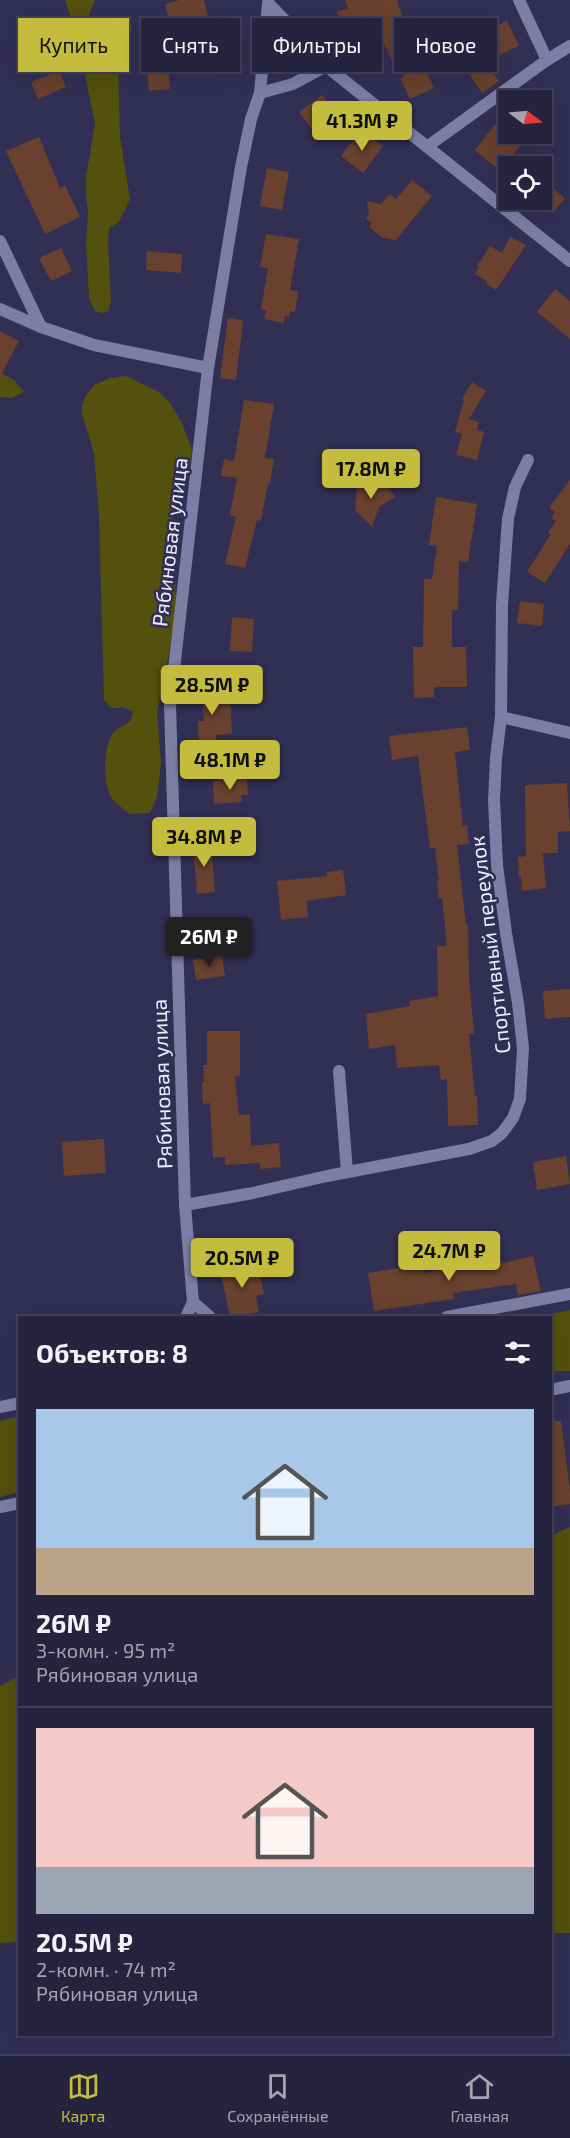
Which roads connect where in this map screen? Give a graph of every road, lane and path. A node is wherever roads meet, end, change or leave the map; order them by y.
1 (519, 0) edge
2 (267, 2) edge
3 (283, 18) edge
4 (570, 46) edge
5 (547, 60) junction
6 (315, 72) edge
7 (334, 72) edge
8 (260, 93) junction
9 (428, 146) junction
10 (0, 241) edge
11 (570, 261) edge
12 (0, 309) edge
13 (41, 327) junction
14 (208, 368) junction
15 (528, 460) dead end
16 (501, 717) junction
17 (570, 733) edge
18 (339, 1071) dead end
19 (347, 1172) junction
20 (184, 1205) junction
21 (570, 1294) edge
22 (193, 1302) junction
23 (186, 1316) edge
24 (209, 1316) edge
25 (452, 1316) edge
26 (570, 1386) edge
27 (552, 1390) edge
28 (18, 1402) edge
29 (0, 1407) edge
30 (18, 1503) edge
31 (0, 1507) edge

1 - 5 street
2 - 3 street
2 - 8 street, Рябиновая улица
4 - 5 street
5 - 9 street
6 - 8 street
7 - 9 street
8 - 14 street, Рябиновая улица
9 - 11 street
10 - 13 street
12 - 13 street
13 - 14 street
14 - 20 street, Рябиновая улица
15 - 16 street, Спортивный переулок
16 - 17 street
16 - 19 street, Спортивный переулок
18 - 19 street
19 - 20 street, Спортивный переулок
20 - 22 street, Рябиновая улица
21 - 25 street
22 - 23 street
22 - 24 street
26 - 27 street
28 - 29 street
30 - 31 street

